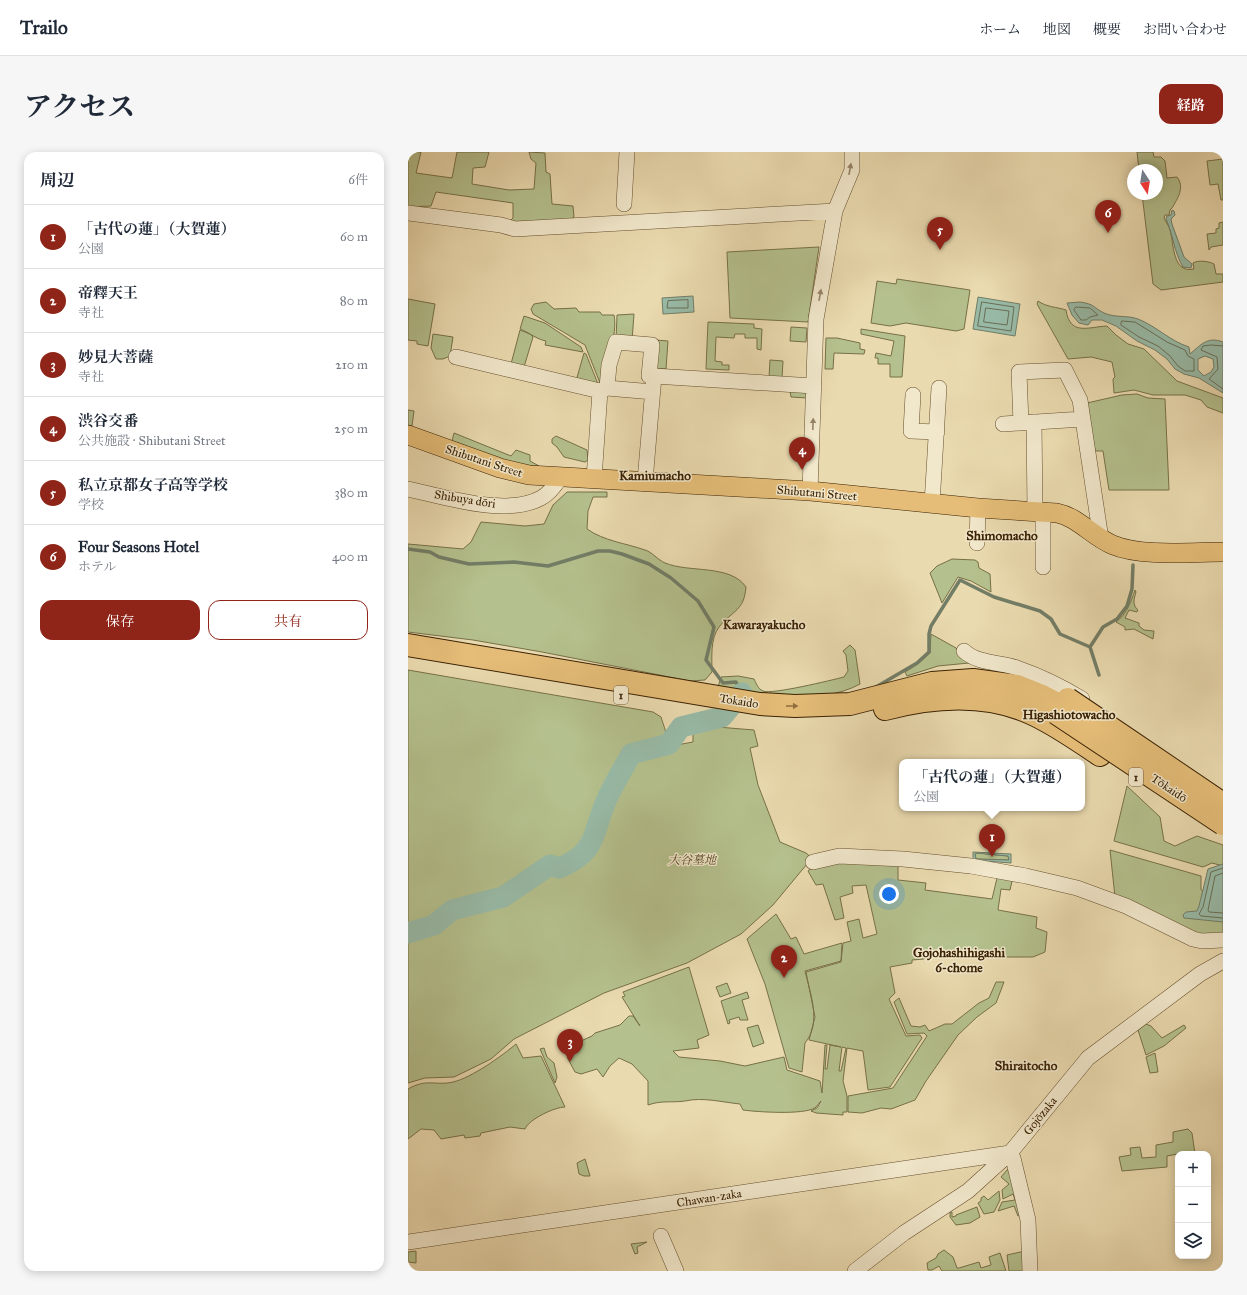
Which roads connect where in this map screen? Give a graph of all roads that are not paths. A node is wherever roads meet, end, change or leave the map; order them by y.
1 (627, 152) edge
2 (852, 152) edge
3 (624, 204) dead end
4 (835, 211) junction
5 (408, 213) edge
6 (456, 357) dead end
7 (654, 376) junction
8 (814, 386) junction
9 (939, 388) dead end
10 (603, 389) junction
11 (653, 392) junction
12 (913, 395) dead end
13 (1083, 419) junction
14 (1028, 422) junction
15 (1003, 424) dead end
16 (937, 432) junction
17 (408, 435) edge
18 (560, 478) junction
19 (594, 479) junction
20 (645, 481) junction
21 (408, 489) edge
22 (810, 491) junction
23 (932, 504) junction
24 (978, 508) junction
25 (1039, 512) junction
26 (1101, 539) junction
27 (977, 543) dead end
28 (1223, 552) edge
29 (1043, 567) dead end
30 (408, 645) edge
31 (964, 651) dead end
32 (408, 658) edge
33 (945, 681) junction
34 (833, 711) junction
35 (1149, 744) junction
36 (1223, 796) edge
37 (1223, 804) edge
38 (1221, 823) edge
39 (813, 862) dead end
40 (1223, 940) edge
41 (1223, 961) edge
42 (1010, 1153) junction
43 (661, 1236) dead end
44 (408, 1242) edge
45 (676, 1271) edge
46 (855, 1271) edge
47 (1030, 1271) edge

1 - 3 street
4 -> 2 street
4 - 5 street
8 -> 4 street
6 - 10 street
7 - 8 street
7 - 10 street
7 - 11 street
22 -> 8 street
9 - 16 street
10 - 11 street
10 - 19 street
11 - 20 street
12 - 16 street
13 - 14 street
13 - 14 street
13 - 26 street
14 - 15 street
14 - 25 street
16 - 23 street
17 - 18 main road, Shibutani Street
18 - 19 main road, Shibutani Street
18 - 21 street, Shibuya dōri
19 - 20 main road, Shibutani Street
20 - 22 main road, Shibutani Street
22 - 23 main road, Shibutani Street
23 - 24 main road, Shibutani Street
24 - 25 main road, Shibutani Street
24 - 27 street
25 - 26 main road, Shibutani Street
25 - 29 street
26 - 28 main road, Shibutani Street
30 -> 34 highway, Tokaido / 1
31 - 35 street
32 - 34 highway, Tokaido / 1
33 - 34 highway, 1
33 - 37 highway, 1, bridge
33 - 38 highway, Tōkaidō / 1
34 - 38 highway, 1
35 - 36 street
35 - 38 street
39 - 40 street
41 - 42 street, Gojōzaka
42 - 44 street, Chawan-zaka
42 - 46 street, Gojōzaka
42 - 47 street
43 - 45 street

